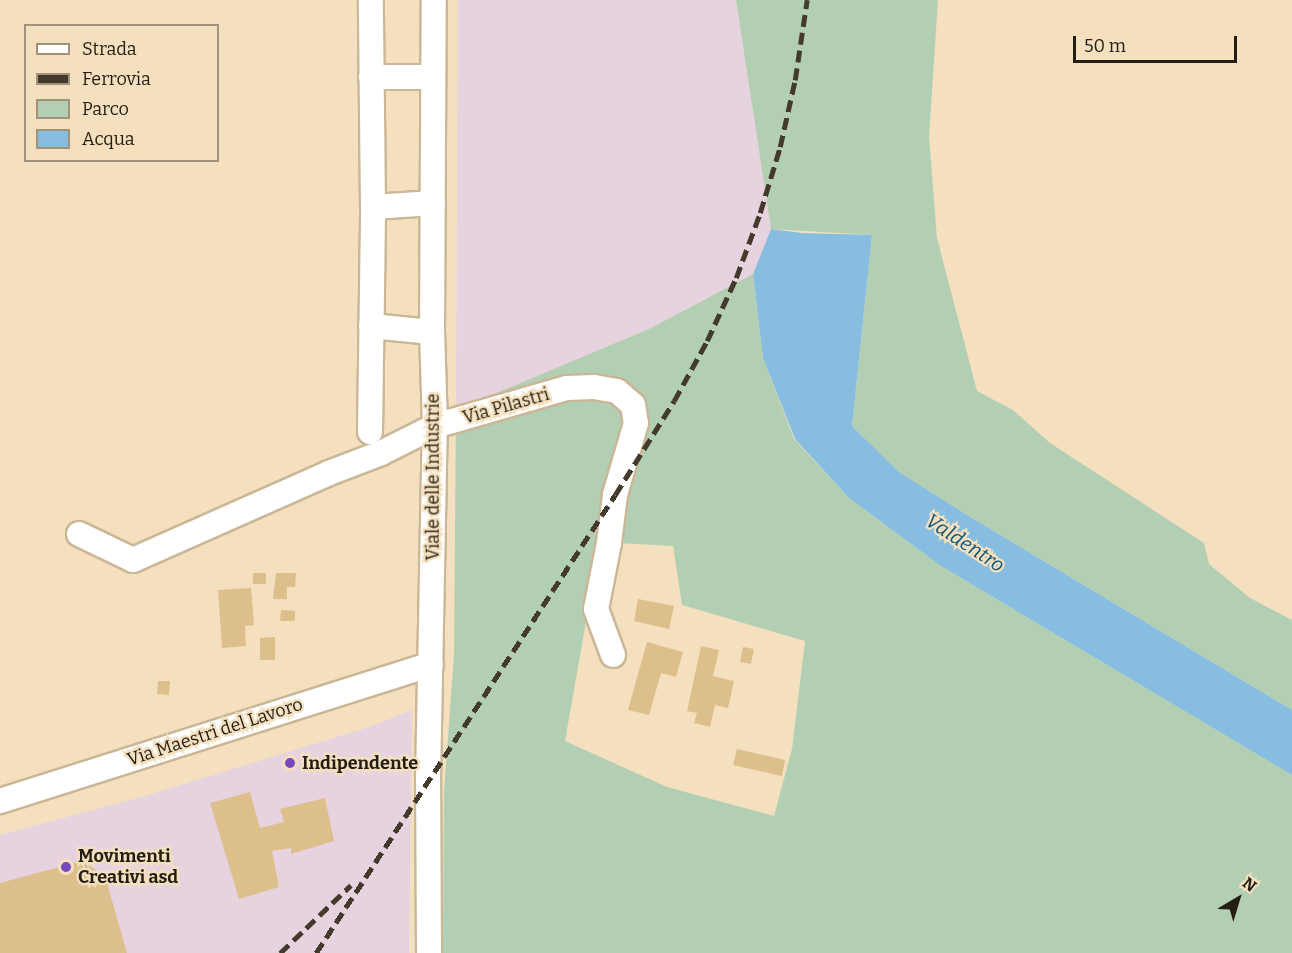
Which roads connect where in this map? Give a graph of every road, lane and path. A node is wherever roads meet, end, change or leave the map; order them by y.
1 (371, 0) edge
2 (434, 0) edge
3 (370, 77) junction
4 (433, 77) junction
5 (433, 203) junction
6 (373, 207) junction
7 (371, 326) junction
8 (432, 332) junction
9 (435, 426) junction
10 (370, 432) dead end
11 (79, 534) dead end
12 (613, 655) dead end
13 (431, 664) junction
14 (0, 801) edge
15 (429, 953) edge

1 - 3 street
2 - 4 street, Viale delle Industrie
3 - 4 street
3 - 6 street
4 - 5 street, Viale delle Industrie
5 - 6 street
5 - 8 street, Viale delle Industrie
6 - 7 street
7 - 8 street
7 - 10 street
8 - 9 street, Viale delle Industrie
9 - 11 street, Via Pilastri
9 - 12 street, Via Pilastri
9 - 13 street, Viale delle Industrie
13 - 14 street, Via Maestri del Lavoro
13 - 15 street, Viale delle Industrie

